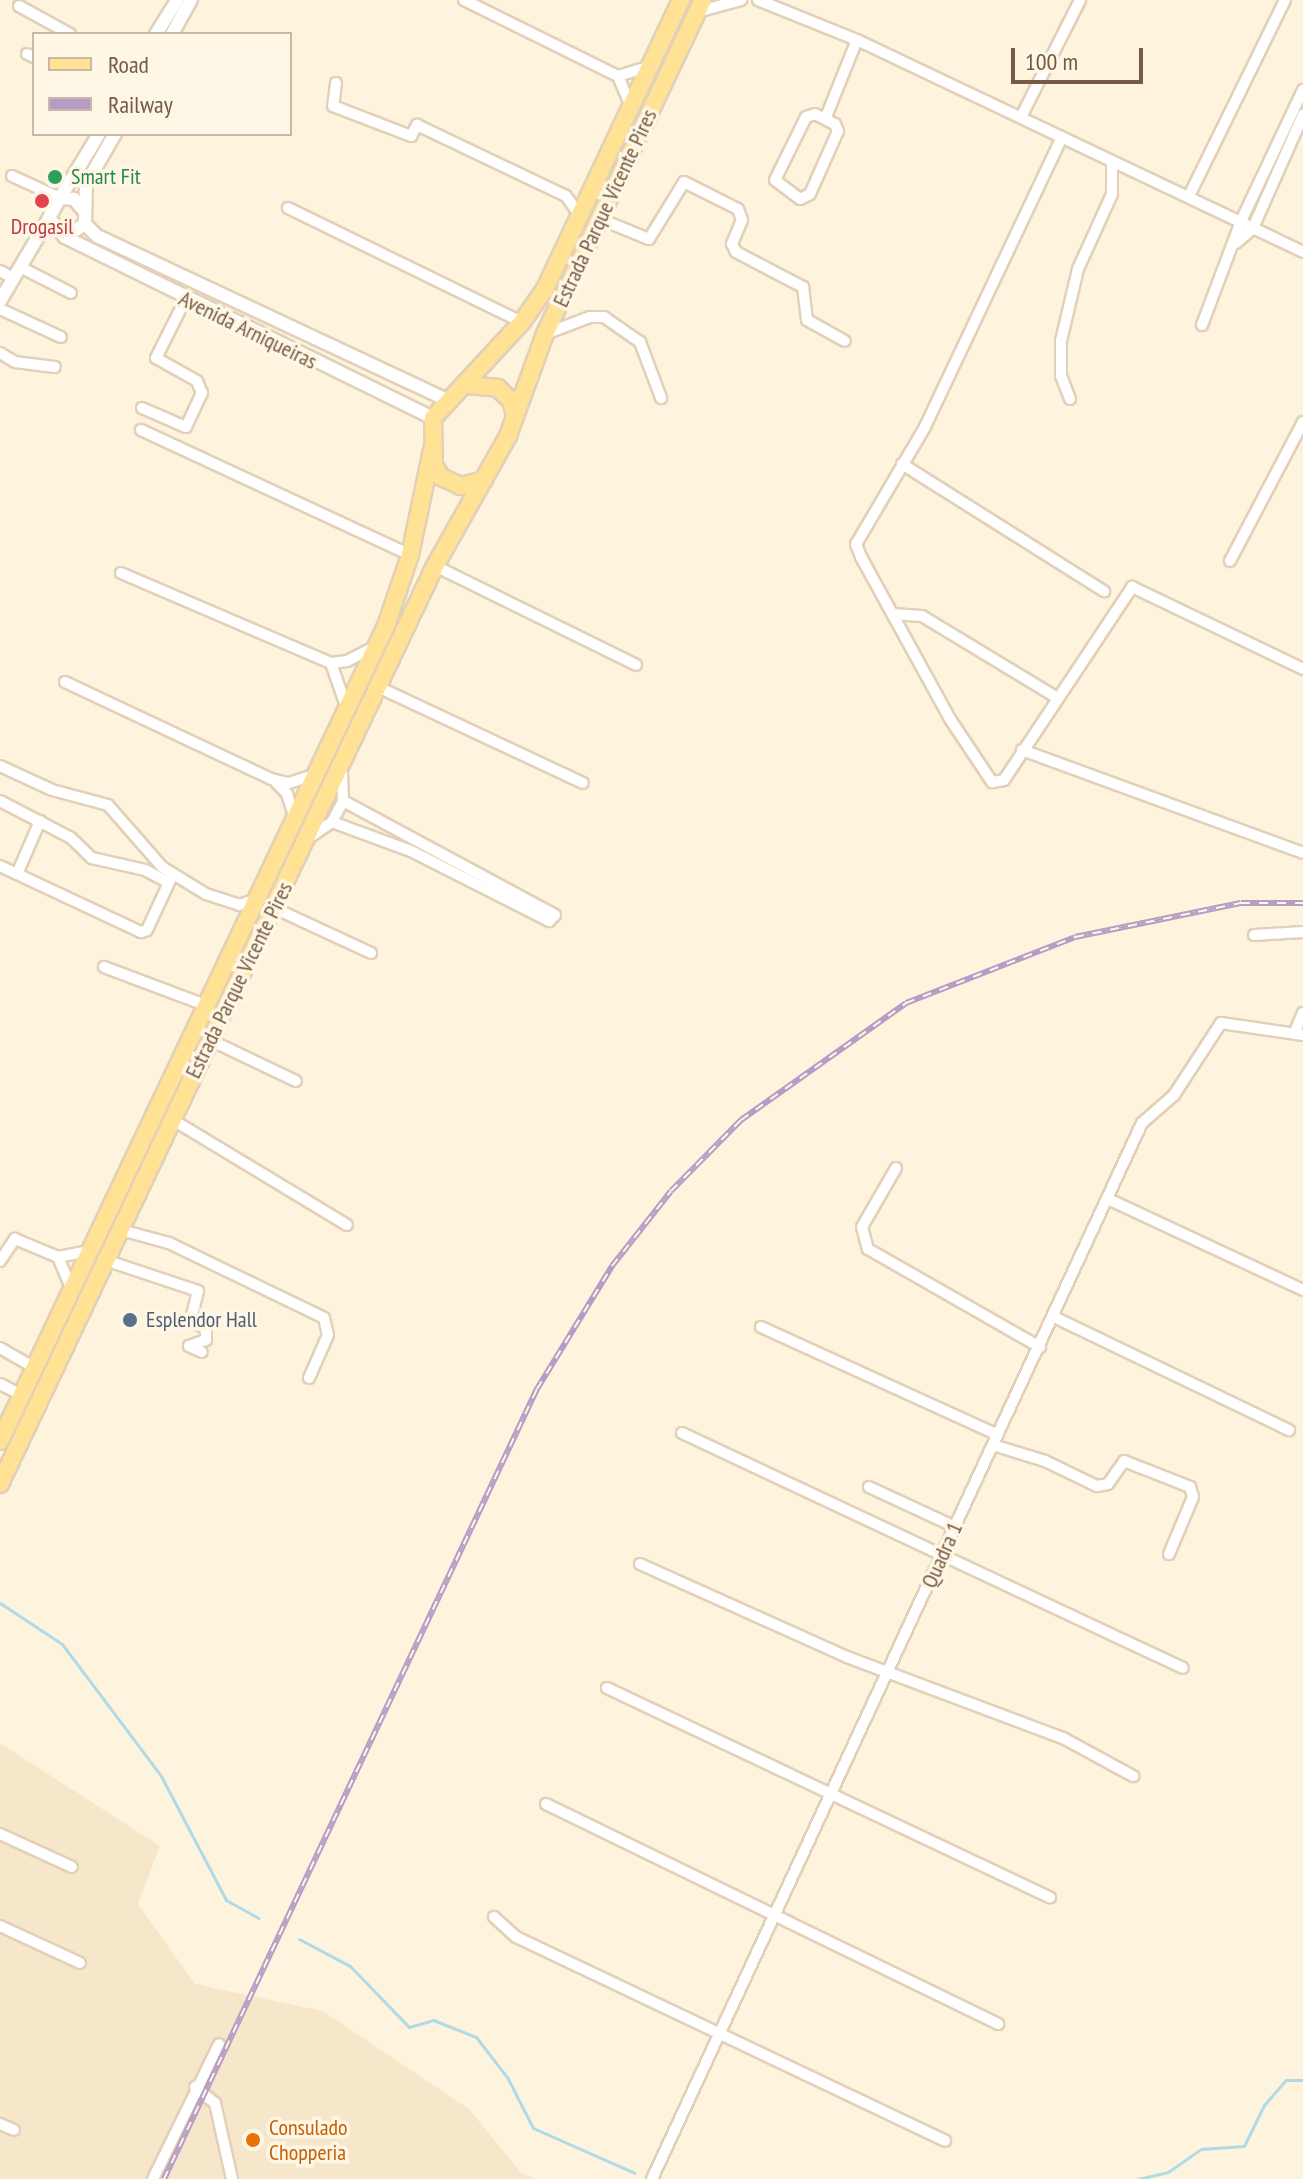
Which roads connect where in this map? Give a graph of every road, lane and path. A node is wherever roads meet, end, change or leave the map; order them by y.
1 (177, 0) edge
2 (191, 0) edge
3 (464, 0) edge
4 (681, 0) edge
5 (741, 0) edge
6 (758, 0) edge
7 (1080, 0) edge
8 (1285, 0) edge
9 (774, 2) edge
10 (19, 6) dead end
11 (700, 6) edge
12 (66, 32) edge
13 (157, 32) edge
14 (173, 32) edge
15 (857, 40) junction
16 (648, 67) junction
17 (618, 76) junction
18 (336, 83) dead end
19 (1303, 92) edge
20 (631, 107) junction
21 (1303, 115) edge
22 (826, 117) junction
23 (1021, 117) junction
24 (1288, 135) junction
25 (98, 136) edge
26 (114, 136) edge
27 (1062, 137) junction
28 (1112, 161) junction
29 (12, 176) dead end
30 (591, 190) junction
31 (566, 196) junction
32 (1189, 196) junction
33 (60, 198) junction
34 (288, 208) dead end
35 (580, 216) junction
36 (49, 218) junction
37 (85, 218) junction
38 (600, 219) junction
39 (1241, 221) junction
40 (1253, 228) junction
41 (61, 235) junction
42 (35, 239) junction
43 (1236, 243) junction
44 (1303, 252) edge
45 (0, 271) edge
46 (16, 273) junction
47 (71, 293) dead end
48 (185, 300) junction
49 (0, 301) edge
50 (0, 309) edge
51 (522, 322) junction
52 (1202, 325) dead end
53 (545, 334) junction
54 (61, 337) dead end
55 (845, 341) dead end
56 (0, 353) edge
57 (55, 367) dead end
58 (466, 385) junction
59 (661, 398) dead end
60 (445, 399) junction
61 (1070, 399) dead end
62 (142, 408) dead end
63 (433, 418) junction
64 (515, 419) junction
65 (1303, 422) edge
66 (141, 430) dead end
67 (432, 450) junction
68 (902, 464) junction
69 (484, 480) junction
70 (410, 555) junction
71 (1230, 561) dead end
72 (435, 566) junction
73 (121, 573) dead end
74 (1104, 591) dead end
75 (893, 614) junction
76 (374, 647) junction
77 (331, 663) junction
78 (636, 665) dead end
79 (1303, 669) edge
80 (65, 682) dead end
81 (378, 687) junction
82 (1056, 697) junction
83 (346, 706) junction
84 (1022, 750) junction
85 (341, 762) junction
86 (0, 766) edge
87 (313, 775) junction
88 (271, 779) junction
89 (583, 783) dead end
90 (0, 801) edge
91 (343, 801) junction
92 (294, 815) junction
93 (40, 821) junction
94 (332, 822) junction
95 (376, 822) junction
96 (371, 834) junction
97 (305, 840) junction
98 (413, 847) junction
99 (1303, 853) edge
100 (0, 866) edge
101 (17, 874) junction
102 (472, 875) junction
103 (171, 880) junction
104 (254, 900) junction
105 (229, 903) junction
106 (274, 908) junction
107 (243, 927) junction
108 (1303, 932) edge
109 (1254, 935) dead end
110 (371, 953) dead end
111 (104, 967) dead end
112 (205, 1005) junction
113 (1303, 1013) edge
114 (198, 1022) junction
115 (1298, 1034) edge
116 (210, 1040) junction
117 (188, 1044) junction
118 (296, 1081) dead end
119 (173, 1120) junction
120 (896, 1168) dead end
121 (1108, 1199) junction
122 (347, 1225) dead end
123 (121, 1230) junction
124 (90, 1251) junction
125 (58, 1257) junction
126 (0, 1261) edge
127 (108, 1261) junction
128 (71, 1288) junction
129 (1303, 1290) edge
130 (1054, 1317) junction
131 (761, 1327) dead end
132 (1040, 1347) junction
133 (0, 1348) edge
134 (202, 1352) dead end
135 (35, 1368) junction
136 (309, 1378) dead end
137 (0, 1384) edge
138 (22, 1395) junction
139 (1289, 1430) dead end
140 (682, 1433) dead end
141 (996, 1440) junction
142 (0, 1441) edge
143 (0, 1484) edge
144 (869, 1487) dead end
145 (955, 1527) junction
146 (1169, 1554) dead end
147 (942, 1556) junction
148 (640, 1564) dead end
149 (1183, 1668) dead end
150 (890, 1674) junction
151 (607, 1688) dead end
152 (1133, 1776) dead end
153 (830, 1795) junction
154 (546, 1804) dead end
155 (0, 1834) edge
156 (72, 1867) dead end
157 (1050, 1897) dead end
158 (771, 1916) junction
159 (494, 1917) dead end
160 (0, 1926) edge
161 (80, 1963) dead end
162 (998, 2024) dead end
163 (721, 2032) junction
164 (219, 2044) dead end
165 (195, 2087) junction
166 (0, 2124) edge
167 (14, 2130) dead end
168 (945, 2141) dead end
169 (153, 2179) edge
170 (232, 2179) edge
171 (652, 2179) edge

1 - 13 street
2 - 14 street
3 - 17 street
4 - 16 main road, Estrada Parque Vicente Pires
5 - 11 street
6 - 9 street
7 - 23 street
8 - 32 street
9 - 15 street
10 - 12 street
11 - 38 main road, Estrada Parque Vicente Pires
15 - 22 street
15 - 23 street
16 - 17 street
16 - 20 main road, Estrada Parque Vicente Pires
17 - 20 street
18 - 31 street
19 - 24 street
20 - 30 main road, Estrada Parque Vicente Pires
21 - 24 street
22 - 22 street
23 - 27 street
24 - 39 street
24 - 40 street
25 - 33 street
26 - 37 street
27 - 28 street
27 - 68 street
28 - 32 street
28 - 61 street
29 - 33 street
30 - 31 street
30 - 35 main road, Estrada Parque Vicente Pires
31 - 35 street
32 - 39 street
33 - 36 street
33 - 37 street, Avenida Arniqueiras
34 - 51 street
35 - 51 main road, Estrada Parque Vicente Pires
36 - 41 street
36 - 42 street
37 - 41 street
37 - 60 street, Avenida Arniqueiras
38 - 53 main road, Estrada Parque Vicente Pires
38 - 55 street
39 - 40 street
39 - 43 street
40 - 43 street
40 - 44 street
41 - 42 street
41 - 48 street, Avenida Arniqueiras
42 - 46 street
43 - 52 street
45 - 46 street
46 - 47 street
46 - 49 street
48 - 62 street
48 - 63 street, Avenida Arniqueiras
50 - 54 street
51 - 58 main road, Estrada Parque Vicente Pires
53 - 59 street
53 - 64 main road, Estrada Parque Vicente Pires
56 - 57 street
58 - 60 main road
58 - 64 main road
60 - 63 main road
63 - 67 main road
64 - 69 main road
65 - 71 street
66 - 70 street
67 - 69 main road
67 - 70 main road, Estrada Parque Vicente Pires
68 - 74 street
68 - 75 street
69 - 72 main road, Estrada Parque Vicente Pires
70 - 76 main road, Estrada Parque Vicente Pires
72 - 78 street
72 - 81 main road, Estrada Parque Vicente Pires
73 - 77 street
75 - 82 street
75 - 84 street
76 - 77 street
76 - 83 main road, Estrada Parque Vicente Pires
77 - 83 street
79 - 82 street
80 - 88 street
81 - 85 main road, Estrada Parque Vicente Pires
81 - 89 street
82 - 84 street
83 - 87 main road, Estrada Parque Vicente Pires
84 - 99 street
85 - 91 street
85 - 97 main road, Estrada Parque Vicente Pires
86 - 103 street
87 - 88 street
87 - 92 main road, Estrada Parque Vicente Pires
88 - 92 street
90 - 93 street
91 - 94 street
91 - 95 street
92 - 104 main road, Estrada Parque Vicente Pires
93 - 101 street
93 - 103 street
94 - 96 street
94 - 97 street
95 - 96 street
95 - 98 street
96 - 98 street
97 - 106 main road, Estrada Parque Vicente Pires
98 - 102 street
100 - 101 street
101 - 103 street
102 - 102 street
103 - 105 street
104 - 105 street
104 - 107 main road, Estrada Parque Vicente Pires
105 - 107 street
106 - 110 street
106 - 116 main road, Estrada Parque Vicente Pires
107 - 112 main road, Estrada Parque Vicente Pires
108 - 109 street
111 - 112 street
112 - 114 main road, Estrada Parque Vicente Pires
113 - 115 street
114 - 116 main road
114 - 117 main road, Estrada Parque Vicente Pires
115 - 121 street, Quadra 1
116 - 117 main road
116 - 118 street
116 - 119 main road, Estrada Parque Vicente Pires
117 - 124 main road, Estrada Parque Vicente Pires
119 - 122 street
119 - 123 main road, Estrada Parque Vicente Pires
120 - 132 street
121 - 129 street
121 - 130 street, Quadra 1
123 - 127 main road, Estrada Parque Vicente Pires
123 - 136 street
124 - 125 street
124 - 128 main road, Estrada Parque Vicente Pires
125 - 126 street
125 - 128 street
127 - 134 street
127 - 143 main road, Estrada Parque Vicente Pires
128 - 135 main road, Estrada Parque Vicente Pires
130 - 132 street, Quadra 1
130 - 139 street
131 - 141 street
132 - 141 street, Quadra 1
133 - 135 street
135 - 138 main road, Estrada Parque Vicente Pires
137 - 138 street
138 - 142 main road, Estrada Parque Vicente Pires
140 - 147 street
141 - 145 street, Quadra 1
141 - 146 street
144 - 145 street
145 - 147 street, Quadra 1
147 - 149 street
147 - 150 street, Quadra 1
148 - 150 street
150 - 152 street
150 - 153 street, Quadra 1
151 - 153 street
153 - 157 street
153 - 158 street, Quadra 1
154 - 158 street
155 - 156 street
158 - 162 street
158 - 163 street, Quadra 1
159 - 163 street
160 - 161 street
163 - 168 street
163 - 171 street, Quadra 1
164 - 165 street
165 - 169 street
165 - 170 street
166 - 167 street

